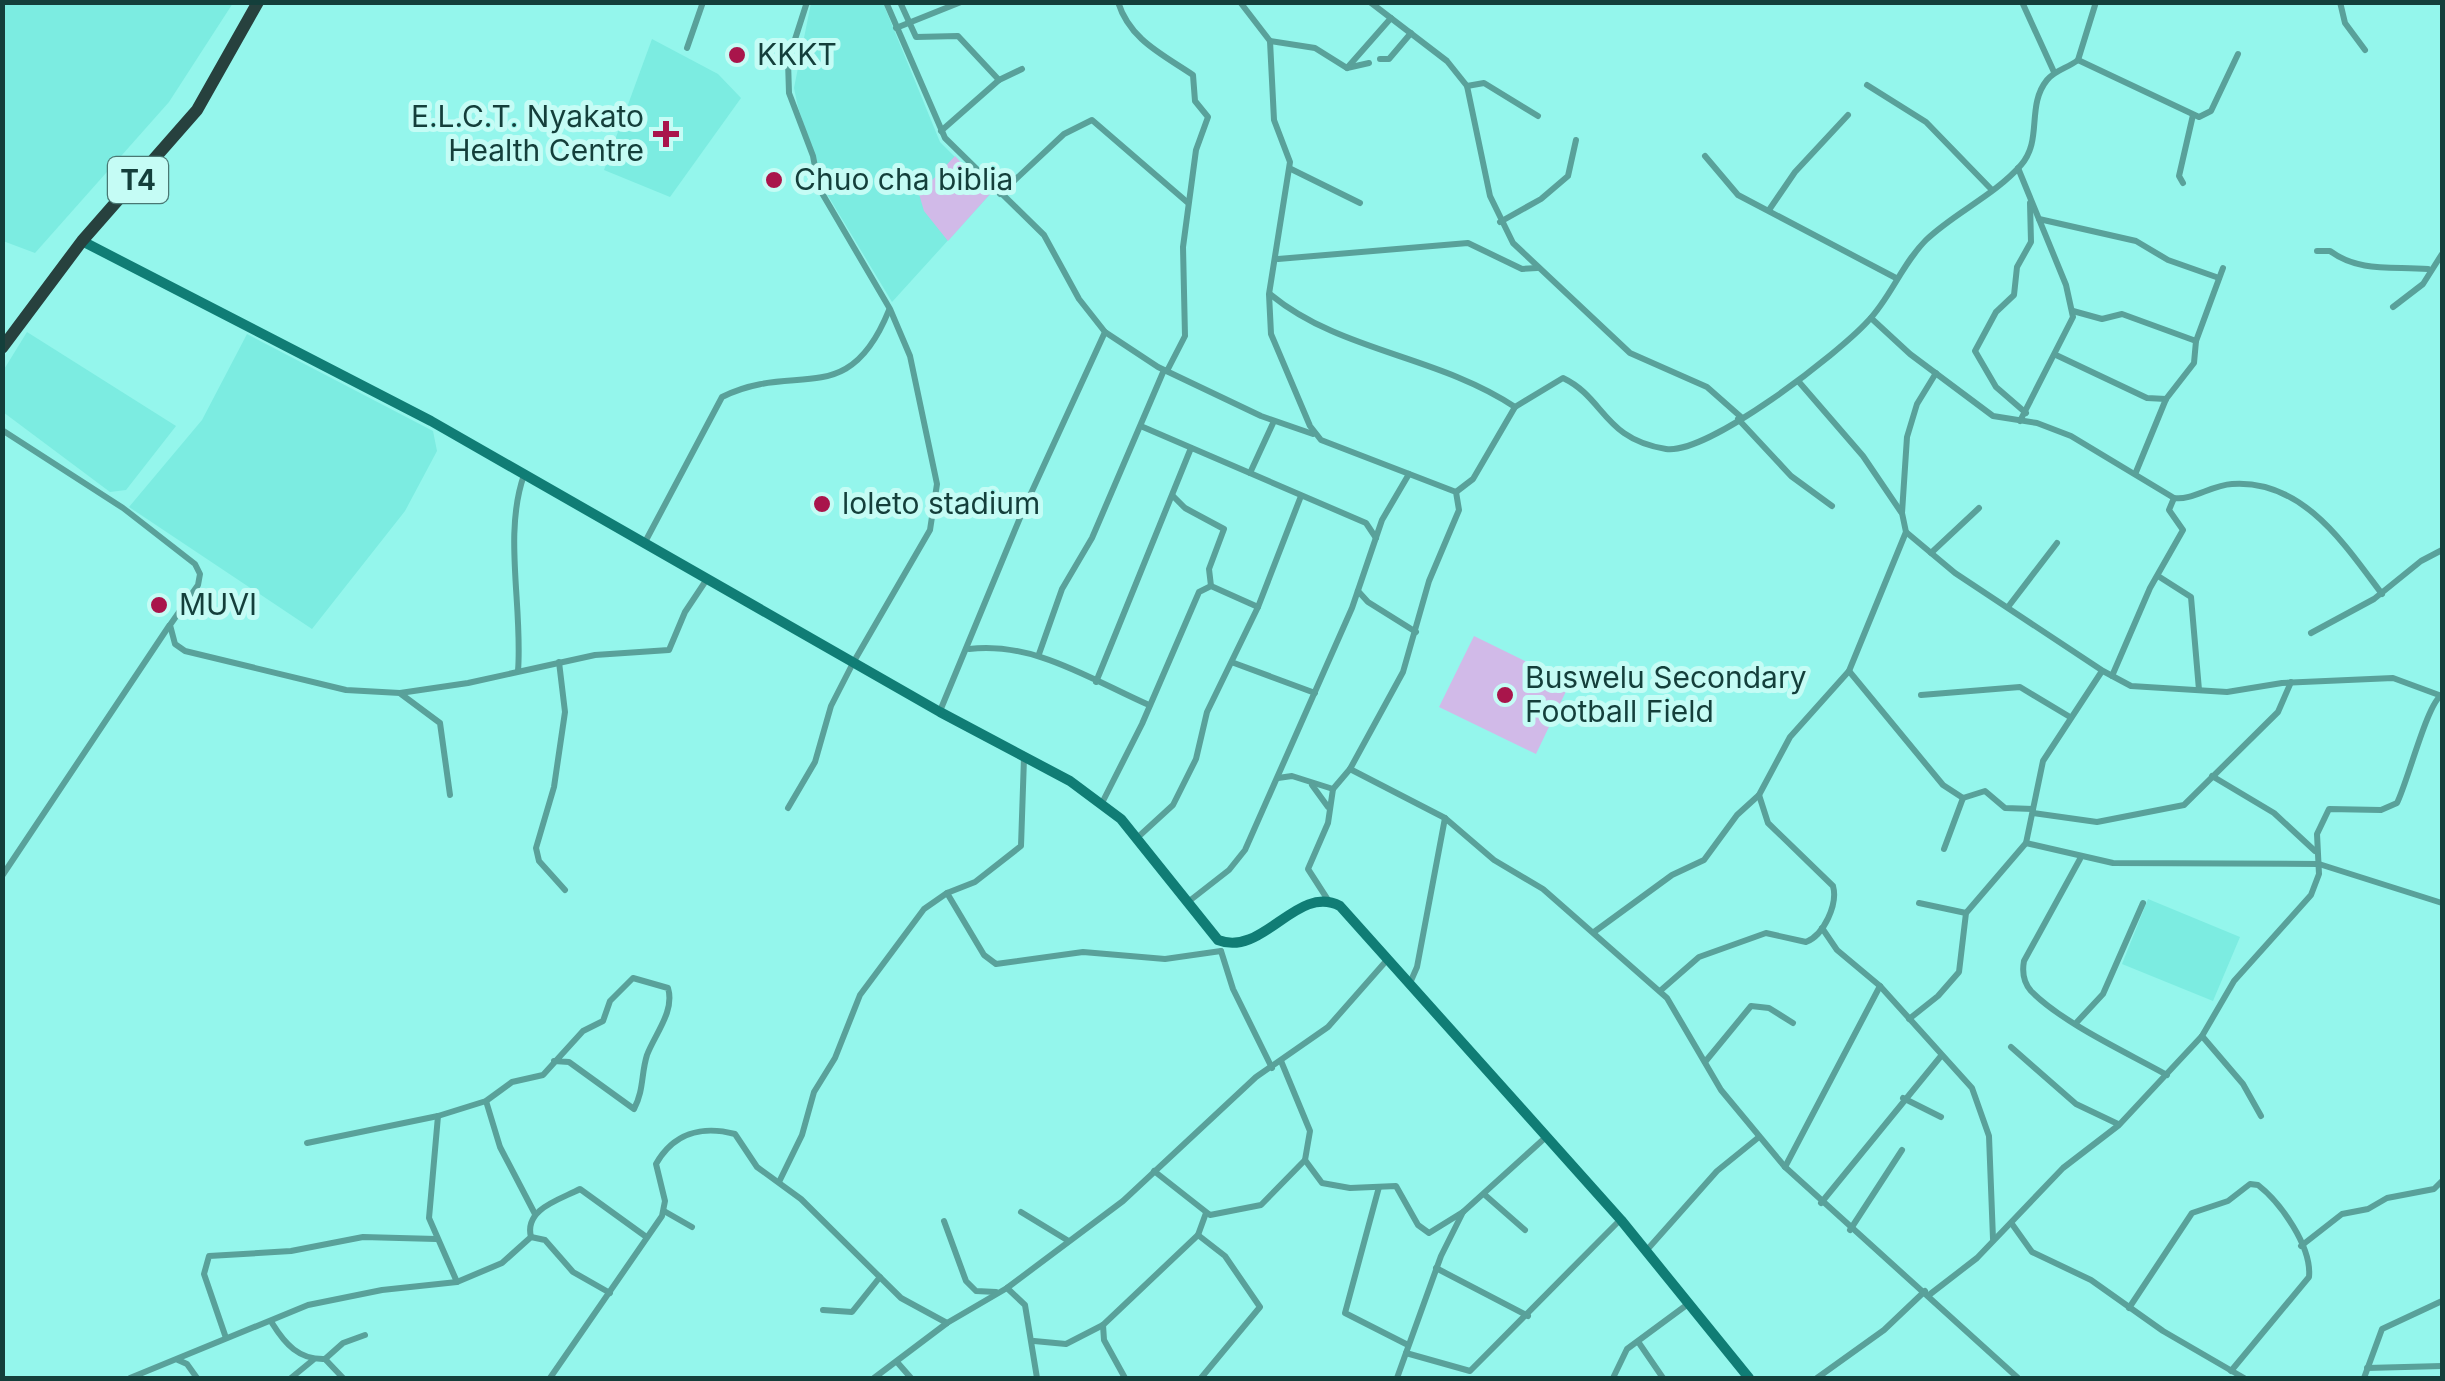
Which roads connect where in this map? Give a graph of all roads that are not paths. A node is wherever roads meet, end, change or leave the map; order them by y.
1 (258, 2) edge
2 (703, 2) edge
3 (807, 2) edge
4 (886, 2) edge
5 (900, 2) edge
6 (961, 2) edge
7 (1118, 2) edge
8 (1240, 2) edge
9 (1370, 2) edge
10 (2022, 2) edge
11 (2340, 2) edge
12 (2096, 3) edge
13 (1391, 18) junction
14 (908, 24) junction
15 (896, 28) junction
16 (1411, 33) junction
17 (1270, 41) junction
18 (687, 48) dead end
19 (2365, 50) dead end
20 (2238, 54) dead end
21 (1380, 59) dead end
22 (2078, 60) junction
23 (1369, 64) dead end
24 (1347, 68) junction
25 (1022, 69) dead end
26 (2054, 72) junction
27 (999, 80) junction
28 (1867, 85) dead end
29 (1468, 86) junction
30 (1848, 115) dead end
31 (1538, 116) dead end
32 (2193, 116) junction
33 (941, 131) junction
34 (1576, 140) dead end
35 (1706, 156) dead end
36 (2018, 168) junction
37 (1290, 169) junction
38 (2183, 183) dead end
39 (1991, 189) junction
40 (1000, 194) junction
41 (2030, 202) junction
42 (1188, 203) junction
43 (1360, 203) dead end
44 (1769, 210) junction
45 (2040, 219) junction
46 (1500, 222) junction
47 (82, 241) junction
48 (2318, 251) dead end
49 (2442, 254) edge
50 (1278, 259) junction
51 (1537, 268) junction
52 (2223, 268) dead end
53 (2430, 268) junction
54 (2442, 273) edge
55 (1896, 278) junction
56 (2219, 278) junction
57 (1269, 294) junction
58 (2393, 307) dead end
59 (890, 309) junction
60 (2072, 311) junction
61 (1871, 318) junction
62 (1105, 332) junction
63 (2196, 340) junction
64 (2, 348) edge
65 (2055, 354) junction
66 (2065, 362) junction
67 (2052, 364) junction
68 (1166, 371) junction
69 (1936, 373) junction
70 (1798, 382) junction
71 (2166, 399) junction
72 (1515, 407) junction
73 (2026, 413) junction
74 (1739, 418) junction
75 (1274, 421) junction
76 (2020, 422) junction
77 (1142, 427) junction
78 (2, 430) edge
79 (1314, 434) junction
80 (1192, 448) junction
81 (2136, 472) junction
82 (1250, 473) junction
83 (1409, 474) junction
84 (524, 475) junction
85 (1456, 492) junction
86 (1173, 495) junction
87 (1301, 496) junction
88 (2174, 498) junction
89 (1832, 506) dead end
90 (1979, 508) dead end
91 (1902, 513) junction
92 (1382, 520) junction
93 (1366, 524) junction
94 (1906, 532) junction
95 (1376, 538) junction
96 (2057, 543) dead end
97 (644, 544) junction
98 (2442, 550) edge
99 (1931, 553) junction
100 (2158, 576) junction
101 (707, 579) junction
102 (1211, 586) junction
103 (1358, 591) junction
104 (2382, 594) junction
105 (1258, 607) junction
106 (2008, 607) junction
107 (170, 625) junction
108 (1416, 632) junction
109 (2312, 633) dead end
110 (969, 649) junction
111 (1039, 654) junction
112 (559, 662) junction
113 (853, 662) junction
114 (1234, 663) junction
115 (518, 671) junction
116 (2102, 671) junction
117 (1849, 672) junction
118 (2112, 676) junction
119 (1096, 682) junction
120 (2291, 682) junction
121 (2200, 690) junction
122 (400, 693) junction
123 (1315, 693) junction
124 (1922, 695) dead end
125 (2441, 695) edge
126 (1148, 705) junction
127 (940, 712) junction
128 (2070, 717) junction
129 (1024, 756) junction
130 (1285, 760) junction
131 (1350, 769) junction
132 (1292, 776) junction
133 (2212, 776) junction
134 (1276, 779) junction
135 (1310, 783) junction
136 (1334, 789) junction
137 (450, 795) dead end
138 (1759, 795) junction
139 (1964, 798) junction
140 (1102, 803) junction
141 (788, 808) dead end
142 (1329, 808) junction
143 (2033, 811) junction
144 (1445, 818) junction
145 (2032, 829) junction
146 (1137, 838) junction
147 (2038, 842) junction
148 (2026, 843) junction
149 (1944, 849) dead end
150 (2316, 852) junction
151 (2080, 859) junction
152 (2319, 864) junction
153 (2, 876) edge
154 (565, 890) dead end
155 (947, 892) junction
156 (1328, 901) junction
157 (2143, 902) dead end
158 (1919, 903) dead end
159 (2442, 903) edge
160 (1187, 904) junction
161 (1966, 913) junction
162 (1822, 928) junction
163 (1594, 932) junction
164 (1219, 945) junction
165 (1388, 959) junction
166 (1410, 982) junction
167 (1880, 986) junction
168 (1660, 991) junction
169 (1910, 1019) junction
170 (2077, 1022) junction
171 (1793, 1024) dead end
172 (2202, 1036) junction
173 (2011, 1046) dead end
174 (1941, 1056) junction
175 (1281, 1061) junction
176 (554, 1062) junction
177 (1705, 1062) junction
178 (1272, 1068) junction
179 (2167, 1075) junction
180 (1903, 1098) junction
181 (486, 1100) junction
182 (438, 1116) junction
183 (2262, 1116) dead end
184 (1941, 1117) dead end
185 (2119, 1125) junction
186 (1546, 1137) junction
187 (1759, 1137) junction
188 (307, 1143) dead end
189 (1902, 1150) dead end
190 (1305, 1160) junction
191 (1785, 1167) junction
192 (1154, 1171) junction
193 (2442, 1181) edge
194 (778, 1182) junction
195 (1379, 1188) junction
196 (1485, 1195) junction
197 (1821, 1203) junction
198 (664, 1211) junction
199 (1021, 1212) dead end
200 (1463, 1212) junction
201 (535, 1214) junction
202 (1206, 1214) junction
203 (1621, 1220) junction
204 (944, 1221) dead end
205 (2012, 1224) junction
206 (692, 1227) dead end
207 (1525, 1230) dead end
208 (1850, 1230) junction
209 (1198, 1234) junction
210 (645, 1236) junction
211 (531, 1237) junction
212 (436, 1239) junction
213 (1067, 1240) junction
214 (1992, 1240) junction
215 (2301, 1246) junction
216 (1646, 1251) junction
217 (1436, 1268) junction
218 (880, 1276) junction
219 (457, 1282) junction
220 (1004, 1290) junction
221 (610, 1293) junction
222 (1927, 1293) junction
223 (2442, 1301) edge
224 (1689, 1303) junction
225 (2129, 1308) junction
226 (823, 1310) dead end
227 (1528, 1316) junction
228 (947, 1323) junction
229 (272, 1324) junction
230 (1103, 1325) junction
231 (365, 1336) dead end
232 (226, 1338) junction
233 (1034, 1341) junction
234 (1639, 1342) junction
235 (1407, 1349) junction
236 (176, 1359) junction
237 (325, 1359) junction
238 (314, 1360) junction
239 (898, 1362) junction
240 (2442, 1366) edge
241 (2368, 1368) junction
242 (2230, 1371) junction
243 (130, 1378) edge
244 (196, 1378) edge
245 (292, 1378) edge
246 (343, 1378) edge
247 (550, 1378) edge
248 (874, 1378) edge
249 (911, 1378) edge
250 (1036, 1378) edge
251 (1125, 1378) edge
252 (1202, 1378) edge
253 (1397, 1378) edge
254 (1613, 1378) edge
255 (1663, 1378) edge
256 (1749, 1378) edge
257 (1818, 1378) edge
258 (2018, 1378) edge
259 (2244, 1378) edge
260 (2364, 1378) edge

1 - 47 highway, T4
2 - 18 street
3 - 59 street
4 - 15 street
5 - 14 street
6 - 14 street
7 - 42 street
8 - 17 street
9 - 13 street
10 - 26 street
11 - 19 street
12 - 22 street
13 - 16 street
13 - 24 street
14 - 15 street
14 - 27 street
15 - 33 street
16 - 21 street
16 - 29 street
17 - 24 street
17 - 37 street
20 - 32 street
22 - 26 street
22 - 32 street
23 - 24 street
25 - 27 street
26 - 36 street
27 - 33 street
28 - 39 street
29 - 31 street
29 - 46 street
30 - 44 street
32 - 38 street
33 - 40 street
34 - 46 street
35 - 44 street
36 - 39 street
36 - 41 street
37 - 43 street
37 - 50 street
39 - 55 street
40 - 42 street
40 - 62 street
41 - 45 street
41 - 73 street
42 - 68 street
44 - 55 street
45 - 56 street
45 - 60 street
46 - 51 street
47 - 64 highway, T4
47 - 84 main road
48 - 53 street
49 - 53 street
50 - 51 street
50 - 57 street
51 - 74 street
52 - 56 street
53 - 54 street
53 - 58 street
55 - 61 street
56 - 63 street
57 - 72 street
57 - 79 street
59 - 97 street
59 - 113 street
60 - 63 street
60 - 65 street
61 - 69 street
61 - 70 street
62 - 68 street
62 - 110 street
63 - 71 street
65 - 66 street
65 - 67 street
66 - 67 street
66 - 71 street
67 - 73 street
68 - 75 street
68 - 77 street
69 - 76 street
69 - 91 street
70 - 74 street
70 - 91 street
71 - 81 street
72 - 74 street
72 - 85 street
73 - 76 street
74 - 89 street
75 - 79 street
75 - 82 street
76 - 81 street
77 - 80 street
77 - 111 street
78 - 107 street
79 - 83 street
80 - 82 street
80 - 86 street
81 - 88 street
82 - 87 street
83 - 85 street
83 - 92 street
84 - 97 main road
84 - 115 street
85 - 108 street
86 - 102 street
86 - 119 street
87 - 93 street
87 - 105 street
88 - 100 street
88 - 104 street
90 - 99 street
91 - 94 street
92 - 93 street
92 - 95 street
93 - 95 street
94 - 99 street
94 - 117 street
95 - 103 street
96 - 106 street
97 - 101 main road
98 - 104 street
99 - 106 street
100 - 118 street
100 - 121 street
101 - 112 street
101 - 113 main road
102 - 105 street
102 - 126 street
103 - 108 street
103 - 123 street
104 - 109 street
105 - 114 street
106 - 116 street
107 - 122 street
107 - 153 street
108 - 131 street
110 - 111 street
110 - 127 street
111 - 119 street
112 - 115 street
112 - 154 street
113 - 127 main road
113 - 141 street
114 - 123 street
114 - 146 street
115 - 122 street
116 - 118 street
116 - 128 street
117 - 138 street
117 - 139 street
118 - 121 street
119 - 126 street
120 - 121 street
120 - 125 street
120 - 133 street
122 - 137 street
123 - 130 street
124 - 128 street
125 - 150 street
126 - 140 street
127 - 129 main road
128 - 143 street
129 - 140 main road
129 - 155 street
130 - 132 street
130 - 134 street
131 - 136 street
131 - 144 street
132 - 134 street
132 - 135 street
133 - 143 street
133 - 150 street
134 - 160 street
135 - 136 street
135 - 142 street
136 - 142 street
138 - 162 street
138 - 163 street
139 - 143 street
139 - 149 street
140 - 146 main road
142 - 156 street
143 - 145 street
144 - 163 street
144 - 166 street
145 - 147 street
145 - 148 street
146 - 160 main road
147 - 148 street
147 - 151 street
148 - 161 street
150 - 152 street
151 - 152 street
151 - 170 street
152 - 159 street
152 - 172 street
155 - 164 street
155 - 194 street
156 - 164 main road
156 - 165 main road
157 - 170 street
158 - 161 street
160 - 164 main road
161 - 169 street
162 - 167 street
162 - 168 street
163 - 168 street
164 - 178 street
165 - 166 main road
165 - 175 street
166 - 186 main road
167 - 169 street
167 - 191 street
168 - 177 street
169 - 174 street
170 - 179 street
171 - 177 street
172 - 179 street
172 - 183 street
173 - 185 street
174 - 180 street
174 - 214 street
175 - 178 street
175 - 190 street
176 - 176 street
176 - 181 street
177 - 187 street
178 - 192 street
179 - 185 street
180 - 184 street
180 - 197 street
181 - 182 street
181 - 201 street
182 - 188 street
182 - 212 street
185 - 205 street
186 - 196 street
186 - 203 main road
187 - 191 street
187 - 216 street
189 - 208 street
190 - 195 street
190 - 202 street
191 - 197 street
192 - 202 street
192 - 213 street
193 - 215 street
194 - 198 street
194 - 218 street
195 - 200 street
195 - 235 street
196 - 200 street
196 - 207 street
197 - 208 street
198 - 206 street
198 - 210 street
199 - 213 street
200 - 217 street
201 - 210 street
201 - 211 street
202 - 209 street
203 - 216 main road
203 - 227 street
204 - 220 street
205 - 214 street
205 - 225 street
208 - 222 street
209 - 230 street
209 - 252 street
210 - 221 street
211 - 219 street
211 - 221 street
212 - 219 street
212 - 232 street
213 - 220 street
214 - 222 street
215 - 225 street
215 - 242 street
216 - 224 main road
217 - 227 street
217 - 235 street
218 - 226 street
218 - 228 street
219 - 229 street
220 - 228 street
220 - 233 street
221 - 247 street
222 - 257 street
222 - 258 street
223 - 241 street
224 - 234 street
224 - 256 main road
225 - 242 street
227 - 235 street
228 - 239 street
229 - 232 street
229 - 238 street
230 - 233 street
230 - 251 street
231 - 237 street
232 - 236 street
233 - 250 street
234 - 254 street
234 - 255 street
235 - 253 street
236 - 243 street
236 - 244 street
237 - 238 street
237 - 246 street
238 - 245 street
239 - 248 street
239 - 249 street
240 - 241 street
241 - 260 street
242 - 259 street

